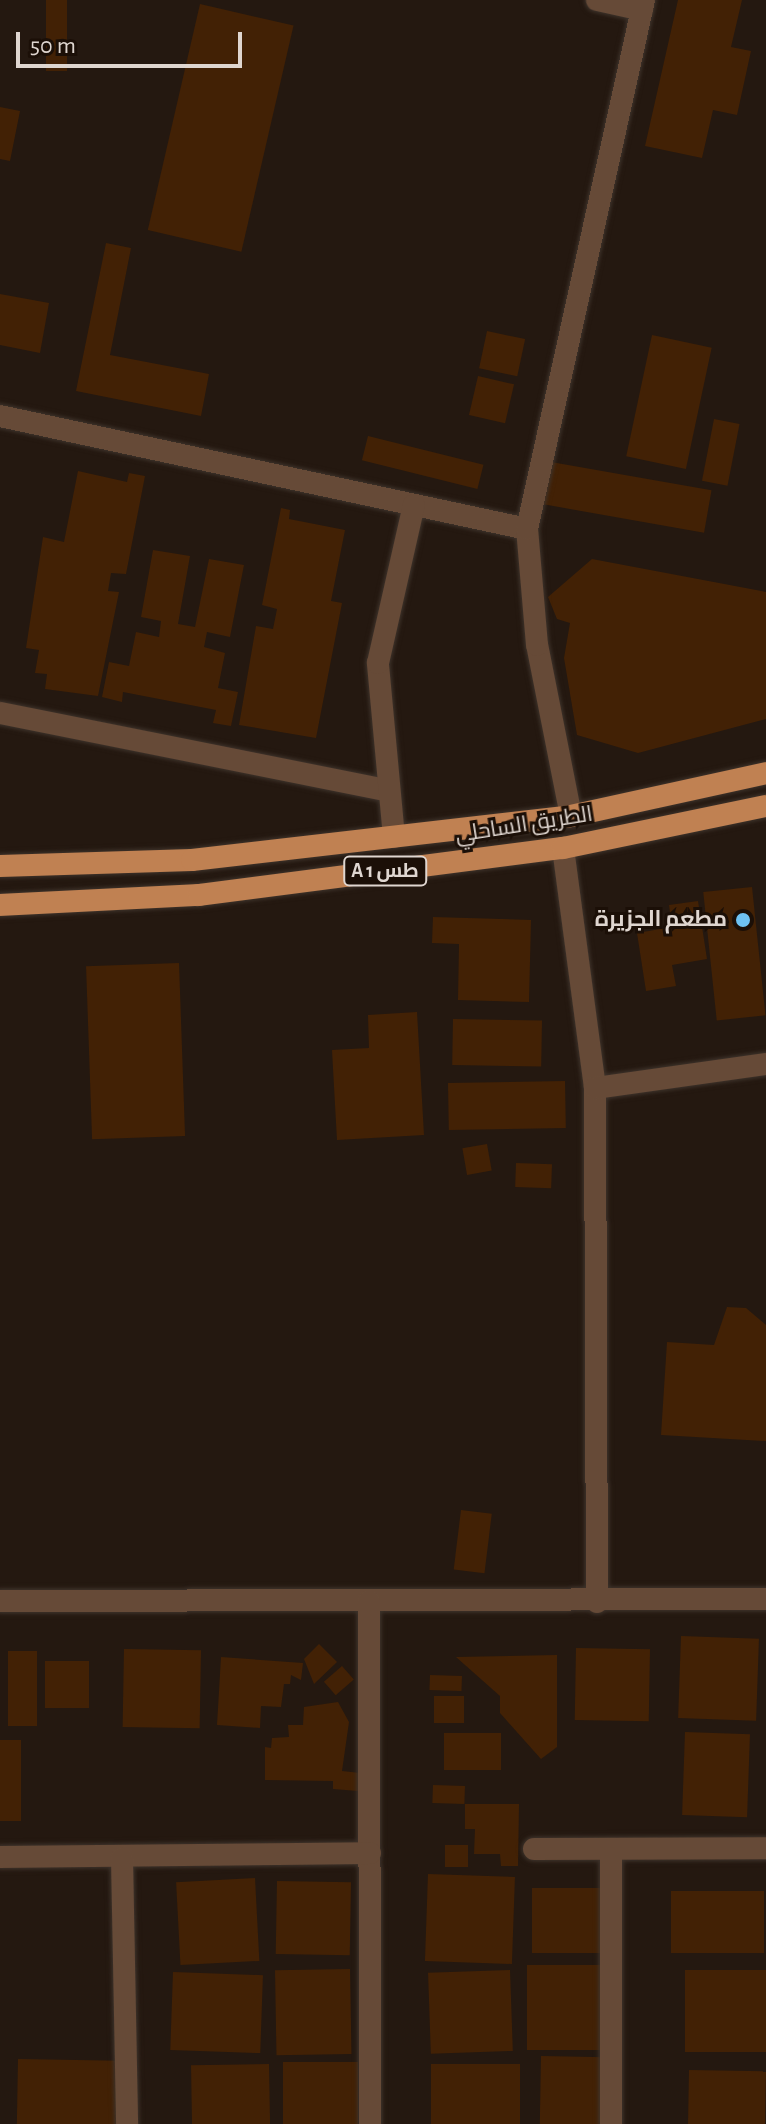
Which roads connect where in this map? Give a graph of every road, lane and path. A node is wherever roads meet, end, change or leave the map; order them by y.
1 (597, 0) edge
2 (643, 5) edge
3 (0, 416) edge
4 (414, 505) junction
5 (527, 529) junction
6 (0, 714) edge
7 (0, 736) edge
8 (766, 773) edge
9 (386, 790) junction
10 (766, 806) edge
11 (571, 816) junction
12 (394, 837) junction
13 (563, 848) junction
14 (0, 866) edge
15 (0, 905) edge
16 (766, 1064) edge
17 (595, 1088) junction
18 (766, 1599) edge
19 (0, 1601) edge
20 (369, 1601) junction
21 (597, 1602) junction
22 (766, 1848) edge
23 (534, 1849) dead end
24 (611, 1849) junction
25 (370, 1853) junction
26 (0, 1857) edge
27 (122, 1858) junction
28 (127, 2124) edge
29 (370, 2124) edge
30 (611, 2124) edge

1 - 2 street
2 - 5 street
3 - 4 street
4 - 5 street
4 - 9 street
5 - 11 street
6 - 7 street
6 - 9 street
8 - 11 highway, الطريق الساحلي / A 1 طس
9 - 12 street
10 - 13 highway, الطريق الساحلي / A 1 طس
11 - 12 highway, الطريق الساحلي / A 1 طس
12 - 14 highway, الطريق الساحلي / A 1 طس
13 - 15 highway, الطريق الساحلي / A 1 طس
13 - 17 street
16 - 17 street
17 - 21 street
18 - 21 street
19 - 20 street
20 - 21 street
20 - 25 street
22 - 24 street
23 - 24 street
24 - 30 street
25 - 27 street
25 - 29 street
26 - 27 street
27 - 28 street

